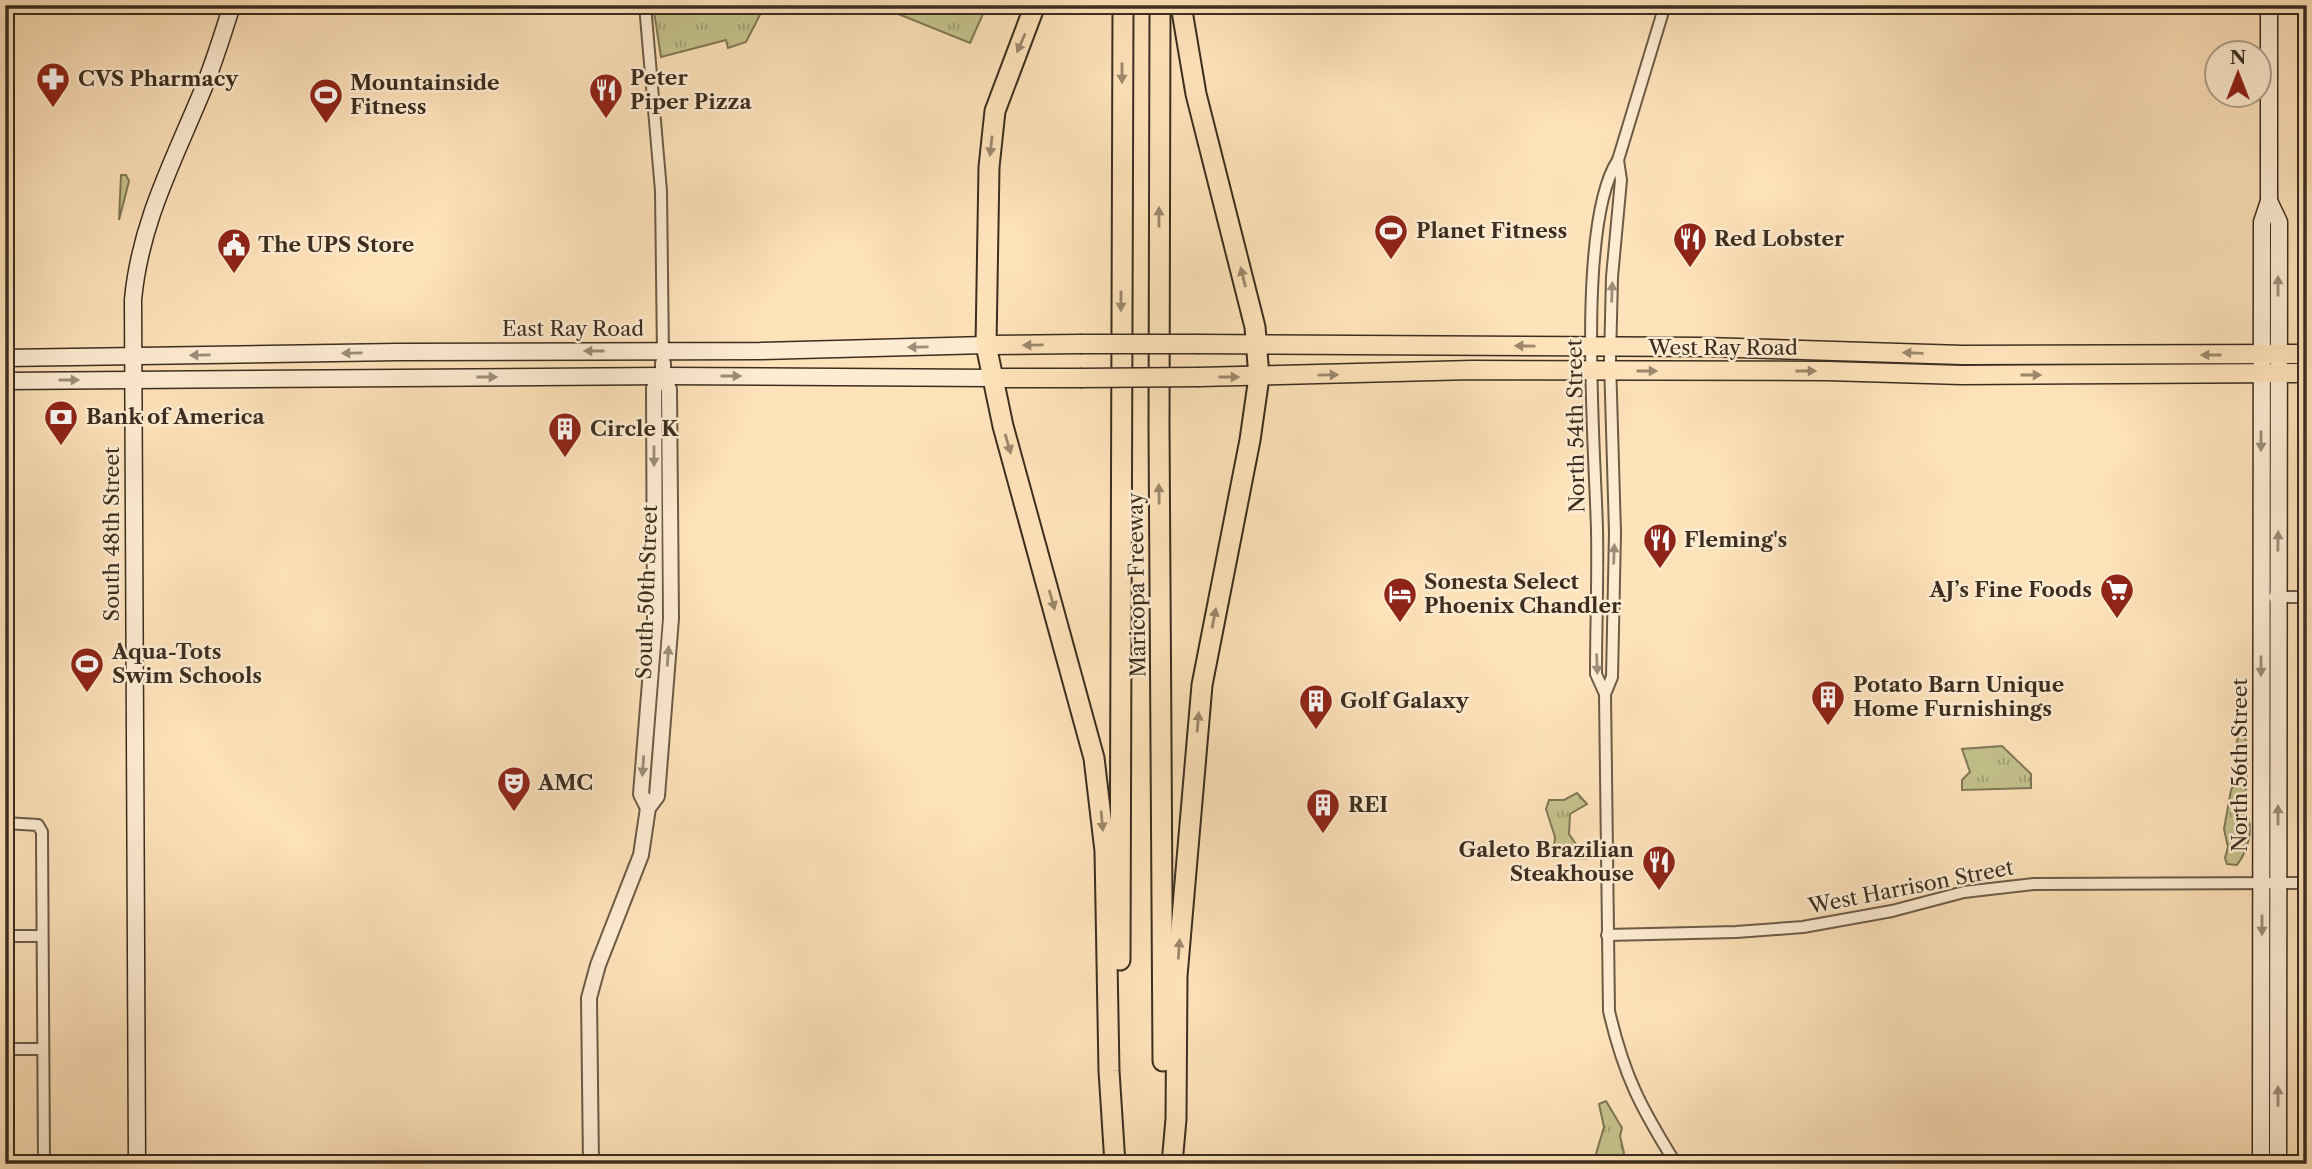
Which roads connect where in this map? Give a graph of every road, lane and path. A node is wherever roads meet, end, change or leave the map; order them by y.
1 (232, 5) edge
2 (645, 5) edge
3 (1035, 5) edge
4 (1123, 5) edge
5 (1160, 5) edge
6 (1181, 5) edge
7 (1665, 5) edge
8 (2269, 5) edge
9 (1618, 160) junction
10 (1140, 344) joint
11 (1256, 344) junction
12 (986, 345) junction
13 (1602, 347) junction
14 (2307, 354) edge
15 (132, 357) junction
16 (5, 358) edge
17 (663, 363) junction
18 (2270, 364) junction
19 (1602, 371) junction
20 (2307, 373) edge
21 (1139, 377) joint
22 (1259, 377) junction
23 (991, 378) junction
24 (133, 380) junction
25 (5, 381) edge
26 (2269, 597) junction
27 (2307, 597) edge
28 (1605, 694) junction
29 (5, 823) edge
30 (2270, 883) junction
31 (2307, 883) edge
32 (1607, 934) junction
33 (5, 936) edge
34 (42, 936) junction
35 (5, 1049) edge
36 (43, 1049) junction
37 (44, 1164) edge
38 (137, 1164) edge
39 (592, 1164) edge
40 (1115, 1164) edge
41 (1122, 1164) edge
42 (1164, 1164) edge
43 (1172, 1164) edge
44 (1676, 1164) edge
45 (2260, 1164) edge
46 (2278, 1164) edge

1 - 15 main road, South 48th Street
2 - 17 street, South 50th Street
3 -> 12 highway
4 -> 41 highway, Maricopa Freeway
42 -> 5 highway, Maricopa Freeway
11 -> 6 highway
7 - 9 street, North 54th Street
8 - 18 main road, North 56th Street
13 -> 9 street, North 54th Street
9 - 13 street, North 54th Street
10 - 11 main road, West Ray Road, bridge
10 -> 12 main road, East Ray Road, bridge
13 -> 11 main road, West Ray Road
11 - 22 highway
12 -> 17 main road, East Ray Road
12 - 23 highway
18 -> 13 main road, West Ray Road
13 - 19 street, North 54th Street
13 - 19 street, North 54th Street
14 - 18 main road, West Ray Road
15 - 16 main road, East Ray Road
17 -> 15 main road, East Ray Road
15 - 24 main road, South 48th Street
17 -> 23 main road, East Ray Road
24 -> 17 main road, East Ray Road
17 - 39 street, South 50th Street
19 -> 18 main road, West Ray Road
18 - 20 main road, West Ray Road
18 - 26 main road, North 56th Street
22 -> 19 main road, West Ray Road
28 -> 19 street, North 54th Street
19 -> 28 street, North 54th Street
21 -> 22 main road, West Ray Road, bridge
21 - 23 main road, East Ray Road, bridge
43 -> 22 highway
23 -> 40 highway
25 -> 24 main road, East Ray Road
24 - 38 main road, South 48th Street
26 - 27 street
26 - 30 main road, North 56th Street
28 - 32 street, North 54th Street
29 - 34 street
30 - 31 street, West Harrison Street
30 - 32 street, West Harrison Street
30 -> 45 main road, North 56th Street
46 -> 30 main road, North 56th Street
32 - 44 street, North 54th Street
33 - 34 street
34 - 36 street
35 - 36 street
36 - 37 street

